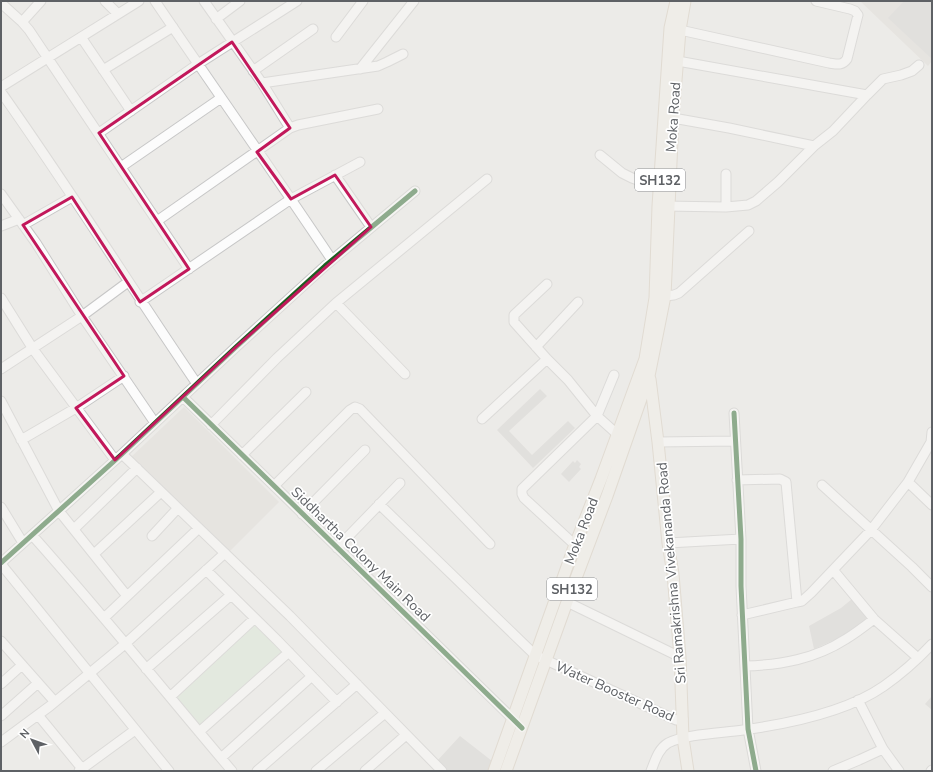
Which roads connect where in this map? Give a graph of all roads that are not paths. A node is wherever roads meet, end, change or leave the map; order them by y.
1 (41, 1) edge
2 (105, 1) edge
3 (139, 1) edge
4 (155, 1) edge
5 (204, 1) edge
6 (240, 1) edge
7 (297, 1) edge
8 (363, 1) edge
9 (414, 1) edge
10 (676, 1) edge
11 (685, 1) edge
12 (816, 1) edge
13 (2, 3) edge
14 (118, 14) junction
15 (216, 19) junction
16 (22, 22) junction
17 (173, 27) junction
18 (313, 29) dead end
19 (680, 30) junction
20 (81, 37) junction
21 (336, 37) dead end
22 (232, 42) junction
23 (403, 54) dead end
24 (48, 58) junction
25 (673, 60) junction
26 (198, 64) junction
27 (919, 65) dead end
28 (360, 69) junction
29 (103, 70) junction
30 (253, 70) junction
31 (262, 83) junction
32 (1, 87) edge
33 (1, 92) edge
34 (867, 95) junction
35 (221, 98) junction
36 (378, 109) dead end
37 (131, 111) junction
38 (672, 118) junction
39 (290, 128) junction
40 (99, 133) junction
41 (814, 146) junction
42 (257, 152) junction
43 (600, 156) dead end
44 (360, 162) dead end
45 (121, 167) junction
46 (726, 174) dead end
47 (335, 175) junction
48 (487, 179) dead end
49 (660, 188) junction
50 (416, 191) dead end
51 (1, 194) edge
52 (72, 196) junction
53 (291, 199) junction
54 (664, 206) junction
55 (726, 207) junction
56 (157, 221) junction
57 (21, 222) junction
58 (1, 226) edge
59 (370, 228) junction
60 (749, 231) dead end
61 (332, 260) junction
62 (189, 269) junction
63 (128, 282) junction
64 (547, 284) dead end
65 (664, 296) junction
66 (1, 298) edge
67 (140, 302) junction
68 (578, 302) dead end
69 (336, 303) junction
70 (82, 316) junction
71 (536, 347) junction
72 (33, 349) junction
73 (547, 359) junction
74 (645, 359) junction
75 (1, 368) edge
76 (405, 374) dead end
77 (614, 375) dead end
78 (124, 376) junction
79 (650, 376) junction
80 (197, 384) junction
81 (306, 392) dead end
82 (183, 397) junction
83 (1, 402) edge
84 (634, 405) junction
85 (76, 408) junction
86 (734, 413) dead end
87 (597, 416) junction
88 (482, 420) dead end
89 (155, 423) junction
90 (211, 425) junction
91 (932, 432) edge
92 (617, 434) junction
93 (21, 440) junction
94 (735, 441) junction
95 (658, 442) junction
96 (365, 450) dead end
97 (242, 455) junction
98 (119, 457) junction
99 (137, 468) junction
100 (737, 480) junction
101 (908, 482) junction
102 (400, 483) dead end
103 (822, 485) dead end
104 (274, 486) junction
105 (161, 492) junction
106 (379, 504) junction
107 (932, 505) edge
108 (1, 507) edge
109 (178, 508) junction
110 (59, 511) junction
111 (302, 514) junction
112 (199, 528) junction
113 (74, 529) junction
114 (871, 530) junction
115 (32, 535) junction
116 (152, 536) dead end
117 (741, 539) junction
118 (668, 542) junction
119 (22, 543) junction
120 (490, 544) dead end
121 (575, 545) junction
122 (337, 548) junction
123 (224, 553) junction
124 (94, 554) junction
125 (1, 563) edge
126 (206, 570) junction
127 (834, 571) junction
128 (932, 587) edge
129 (231, 595) junction
130 (128, 596) junction
131 (567, 602) junction
132 (797, 602) junction
133 (742, 616) junction
134 (104, 618) junction
135 (255, 618) junction
136 (874, 619) junction
137 (1, 641) edge
138 (125, 644) junction
139 (932, 644) edge
140 (288, 652) junction
141 (535, 655) junction
142 (680, 657) junction
143 (918, 658) junction
144 (547, 661) junction
145 (22, 665) junction
146 (745, 666) junction
147 (146, 669) junction
148 (89, 674) junction
149 (312, 676) junction
150 (38, 683) junction
151 (1, 684) edge
152 (357, 684) junction
153 (170, 697) junction
154 (858, 700) junction
155 (55, 702) junction
156 (337, 702) junction
157 (384, 713) junction
158 (38, 715) junction
159 (1, 716) edge
160 (513, 720) junction
161 (683, 720) junction
162 (522, 728) junction
163 (748, 729) junction
164 (135, 730) junction
165 (199, 732) junction
166 (406, 735) junction
167 (683, 738) junction
168 (1, 742) edge
169 (883, 749) junction
170 (221, 758) junction
171 (82, 770) edge
172 (169, 771) edge
173 (232, 771) edge
174 (257, 771) edge
175 (316, 771) edge
176 (365, 771) edge
177 (442, 771) edge
178 (494, 771) edge
179 (506, 771) edge
180 (651, 771) edge
181 (688, 771) edge
182 (756, 771) edge
183 (833, 771) edge
184 (899, 771) edge

1 - 16 street
2 - 14 street
3 - 14 street
4 - 17 street
5 - 15 street
6 - 15 street
7 - 22 street
8 - 21 street
9 - 28 street
10 - 25 main road, Moka Road / SH132
11 - 19 main road, Moka Road / SH132
12 - 19 street
13 - 16 street
14 - 20 street
15 - 22 street
16 - 24 street
17 - 26 street
17 - 29 street
18 - 30 street
19 - 25 main road, Moka Road / SH132
20 - 24 street
20 - 29 street
22 - 26 street
22 - 30 street
23 - 28 street
24 - 32 street
24 - 40 street
25 - 34 street
25 - 38 main road, Moka Road / SH132
25 - 49 main road, Moka Road / SH132
26 - 35 street
26 - 37 street
27 - 34 street
28 - 31 street
29 - 37 street
30 - 31 street
31 - 39 street
33 - 52 street
34 - 41 street
35 - 42 street
35 - 45 street
36 - 39 street
37 - 40 street
38 - 41 street
38 - 54 main road, Moka Road / SH132
39 - 42 street
40 - 45 street
41 - 55 street
42 - 53 street
42 - 56 street
43 - 49 street
44 - 47 street
45 - 56 street
46 - 55 street
47 - 53 street
47 - 59 street
48 - 69 street
49 - 54 main road, Moka Road / SH132
50 - 59 street
51 - 57 street
52 - 57 street
52 - 63 street
53 - 61 street
53 - 62 street
54 - 55 street
54 - 65 main road, Moka Road / SH132
54 - 74 main road, Moka Road / SH132
56 - 62 street
57 - 58 street
57 - 70 street
59 - 61 street
60 - 65 street
61 - 80 street
62 - 67 street
63 - 67 street
63 - 70 street
64 - 71 street
65 - 79 main road, Moka Road / SH132
66 - 72 street
67 - 80 street
68 - 71 street
69 - 76 street
69 - 90 street
70 - 72 street
70 - 78 street
71 - 73 street
72 - 75 street
72 - 85 street
73 - 87 street
73 - 88 street
74 - 79 main road
74 - 84 main road, SH132
77 - 87 street
78 - 85 street
78 - 89 street
79 - 84 main road, SH132
79 - 95 main road, Sri Ramakrishna Vivekananda Road
80 - 82 street
81 - 97 street
82 - 89 street
82 - 90 street, Siddhartha Colony Main Road
83 - 93 street
84 - 92 main road, Moka Road / SH132
84 - 131 main road, Moka Road / SH132
85 - 93 street
85 - 98 street
86 - 94 street
87 - 92 street
87 - 121 street
89 - 98 street
90 - 97 street, Siddhartha Colony Main Road
91 - 101 street
92 - 121 main road, Moka Road / SH132
93 - 110 street
94 - 95 street
94 - 100 street
95 - 118 main road, Sri Ramakrishna Vivekananda Road
96 - 111 street
97 - 104 street, Siddhartha Colony Main Road
98 - 99 street
98 - 110 street
99 - 105 street
99 - 113 street
100 - 117 street
100 - 132 street
101 - 107 street
101 - 114 street
102 - 106 street
103 - 114 street
104 - 111 street, Siddhartha Colony Main Road
104 - 120 street
105 - 109 street
105 - 124 street
106 - 122 street
106 - 141 street, Water Booster Road
108 - 119 street
109 - 112 street
109 - 116 street
110 - 113 street
110 - 115 street
111 - 122 street, Siddhartha Colony Main Road
112 - 123 street
112 - 130 street
113 - 124 street
114 - 127 street
114 - 128 street
115 - 119 street
115 - 134 street
117 - 118 street
117 - 133 street
118 - 142 main road, Sri Ramakrishna Vivekananda Road
119 - 125 street
121 - 141 main road, Moka Road / SH132
122 - 160 street, Siddhartha Colony Main Road
123 - 126 street
123 - 152 street
124 - 130 street
125 - 148 street
126 - 129 street
126 - 138 street
127 - 132 street
127 - 136 street
129 - 135 street
129 - 147 street
130 - 134 street
131 - 142 street
131 - 144 main road, Moka Road / SH132
132 - 133 street
133 - 146 street
134 - 138 street
135 - 140 street
135 - 153 street
136 - 143 street
136 - 146 street
137 - 145 street
138 - 147 street
138 - 148 street
139 - 143 street
140 - 149 street
140 - 165 street
141 - 144 street, Water Booster Road
141 - 160 main road, Moka Road / SH132
142 - 161 main road, Sri Ramakrishna Vivekananda Road
143 - 154 street
144 - 161 street, Water Booster Road
144 - 162 main road, Moka Road / SH132
145 - 150 street
145 - 151 street
146 - 163 street
147 - 153 street
148 - 155 street
148 - 164 street
149 - 156 street
149 - 170 street
150 - 155 street
150 - 159 street
152 - 156 street
152 - 157 street
153 - 165 street
154 - 163 street
154 - 169 street
155 - 158 street
156 - 174 street
157 - 166 street
157 - 175 street
158 - 168 street
158 - 171 street
160 - 162 street, Siddhartha Colony Main Road
160 - 178 main road, Moka Road / SH132
161 - 167 main road, Sri Ramakrishna Vivekananda Road
162 - 179 main road, Moka Road / SH132
163 - 167 street
163 - 182 street
164 - 171 street
164 - 172 street
165 - 170 street
166 - 176 street
166 - 177 street
167 - 180 street
167 - 181 main road, Sri Ramakrishna Vivekananda Road
169 - 183 street
169 - 184 street
170 - 173 street

